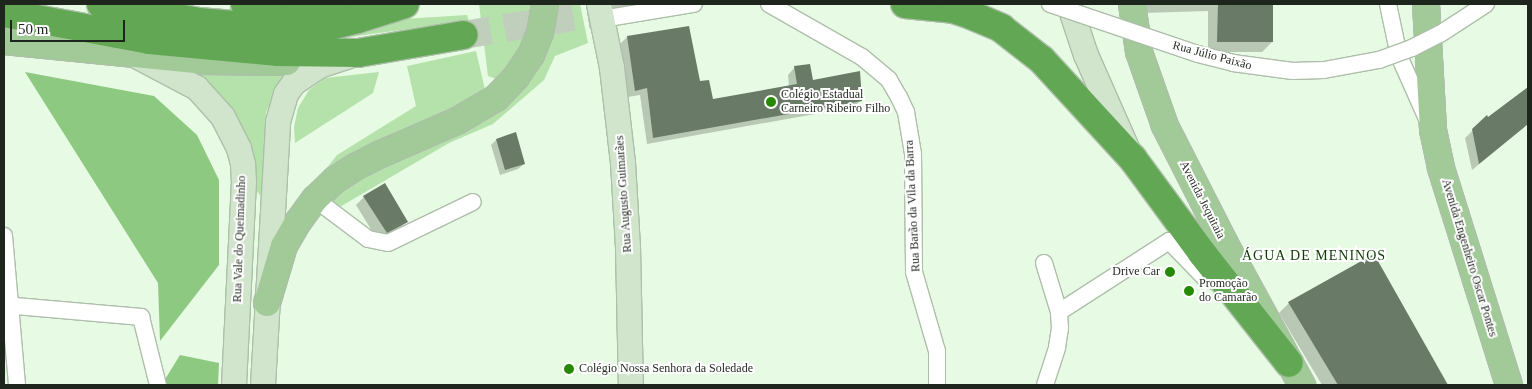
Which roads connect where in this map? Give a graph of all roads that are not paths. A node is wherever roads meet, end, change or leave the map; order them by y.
1 (102, 4) edge
2 (245, 4) edge
3 (405, 4) edge
4 (545, 4) edge
5 (694, 4) edge
6 (769, 4) edge
7 (905, 4) edge
8 (1050, 4) edge
9 (1069, 4) edge
10 (1132, 4) edge
11 (1388, 4) edge
12 (1426, 4) edge
13 (1486, 4) edge
14 (600, 11) edge
15 (4, 12) edge
16 (340, 13) edge
17 (463, 35) tunnel mouth
18 (4, 41) edge
19 (358, 53) junction
20 (135, 55) junction
21 (1433, 130) junction
22 (1132, 159) junction
23 (244, 181) junction
24 (315, 199) junction
25 (473, 202) dead end
26 (273, 210) junction
27 (4, 236) edge
28 (1044, 263) dead end
29 (1229, 288) junction
30 (267, 303) junction
31 (8, 305) edge
32 (1058, 312) junction
33 (1296, 374) edge
34 (17, 385) edge
35 (158, 385) edge
36 (234, 385) edge
37 (263, 385) edge
38 (631, 385) edge
39 (937, 385) edge
40 (1045, 385) edge
41 (1509, 385) edge

1 - 16 highway
2 - 16 highway
3 - 16 highway
4 - 24 main road
5 - 14 street
6 - 39 street, Rua Barão da Vila da Barra
7 - 22 highway
8 - 13 street, Rua Júlio Paixão, bridge
9 - 22 street
10 - 33 main road, Avenida Jequitaia
11 - 21 street, Avenida Engenheiro Oscar Pontes
12 - 21 main road, Avenida Engenheiro Oscar Pontes
14 - 38 street, Rua Augusto Guimarães
15 - 16 highway
15 - 19 highway
17 - 19 highway
18 - 20 main road
19 - 20 main road
19 - 26 street
20 - 23 street, Rua Vale do Queimadinho
21 - 41 main road, Avenida Engenheiro Oscar Pontes
22 - 29 highway
23 - 26 street
23 - 36 street, Rua Vale do Queimadinho
24 - 25 street
24 - 26 street
24 - 30 main road
26 - 30 street
27 - 31 street
28 - 32 street
29 - 32 street
29 - 33 highway
30 - 37 street
31 - 34 street
31 - 35 street
32 - 40 street

